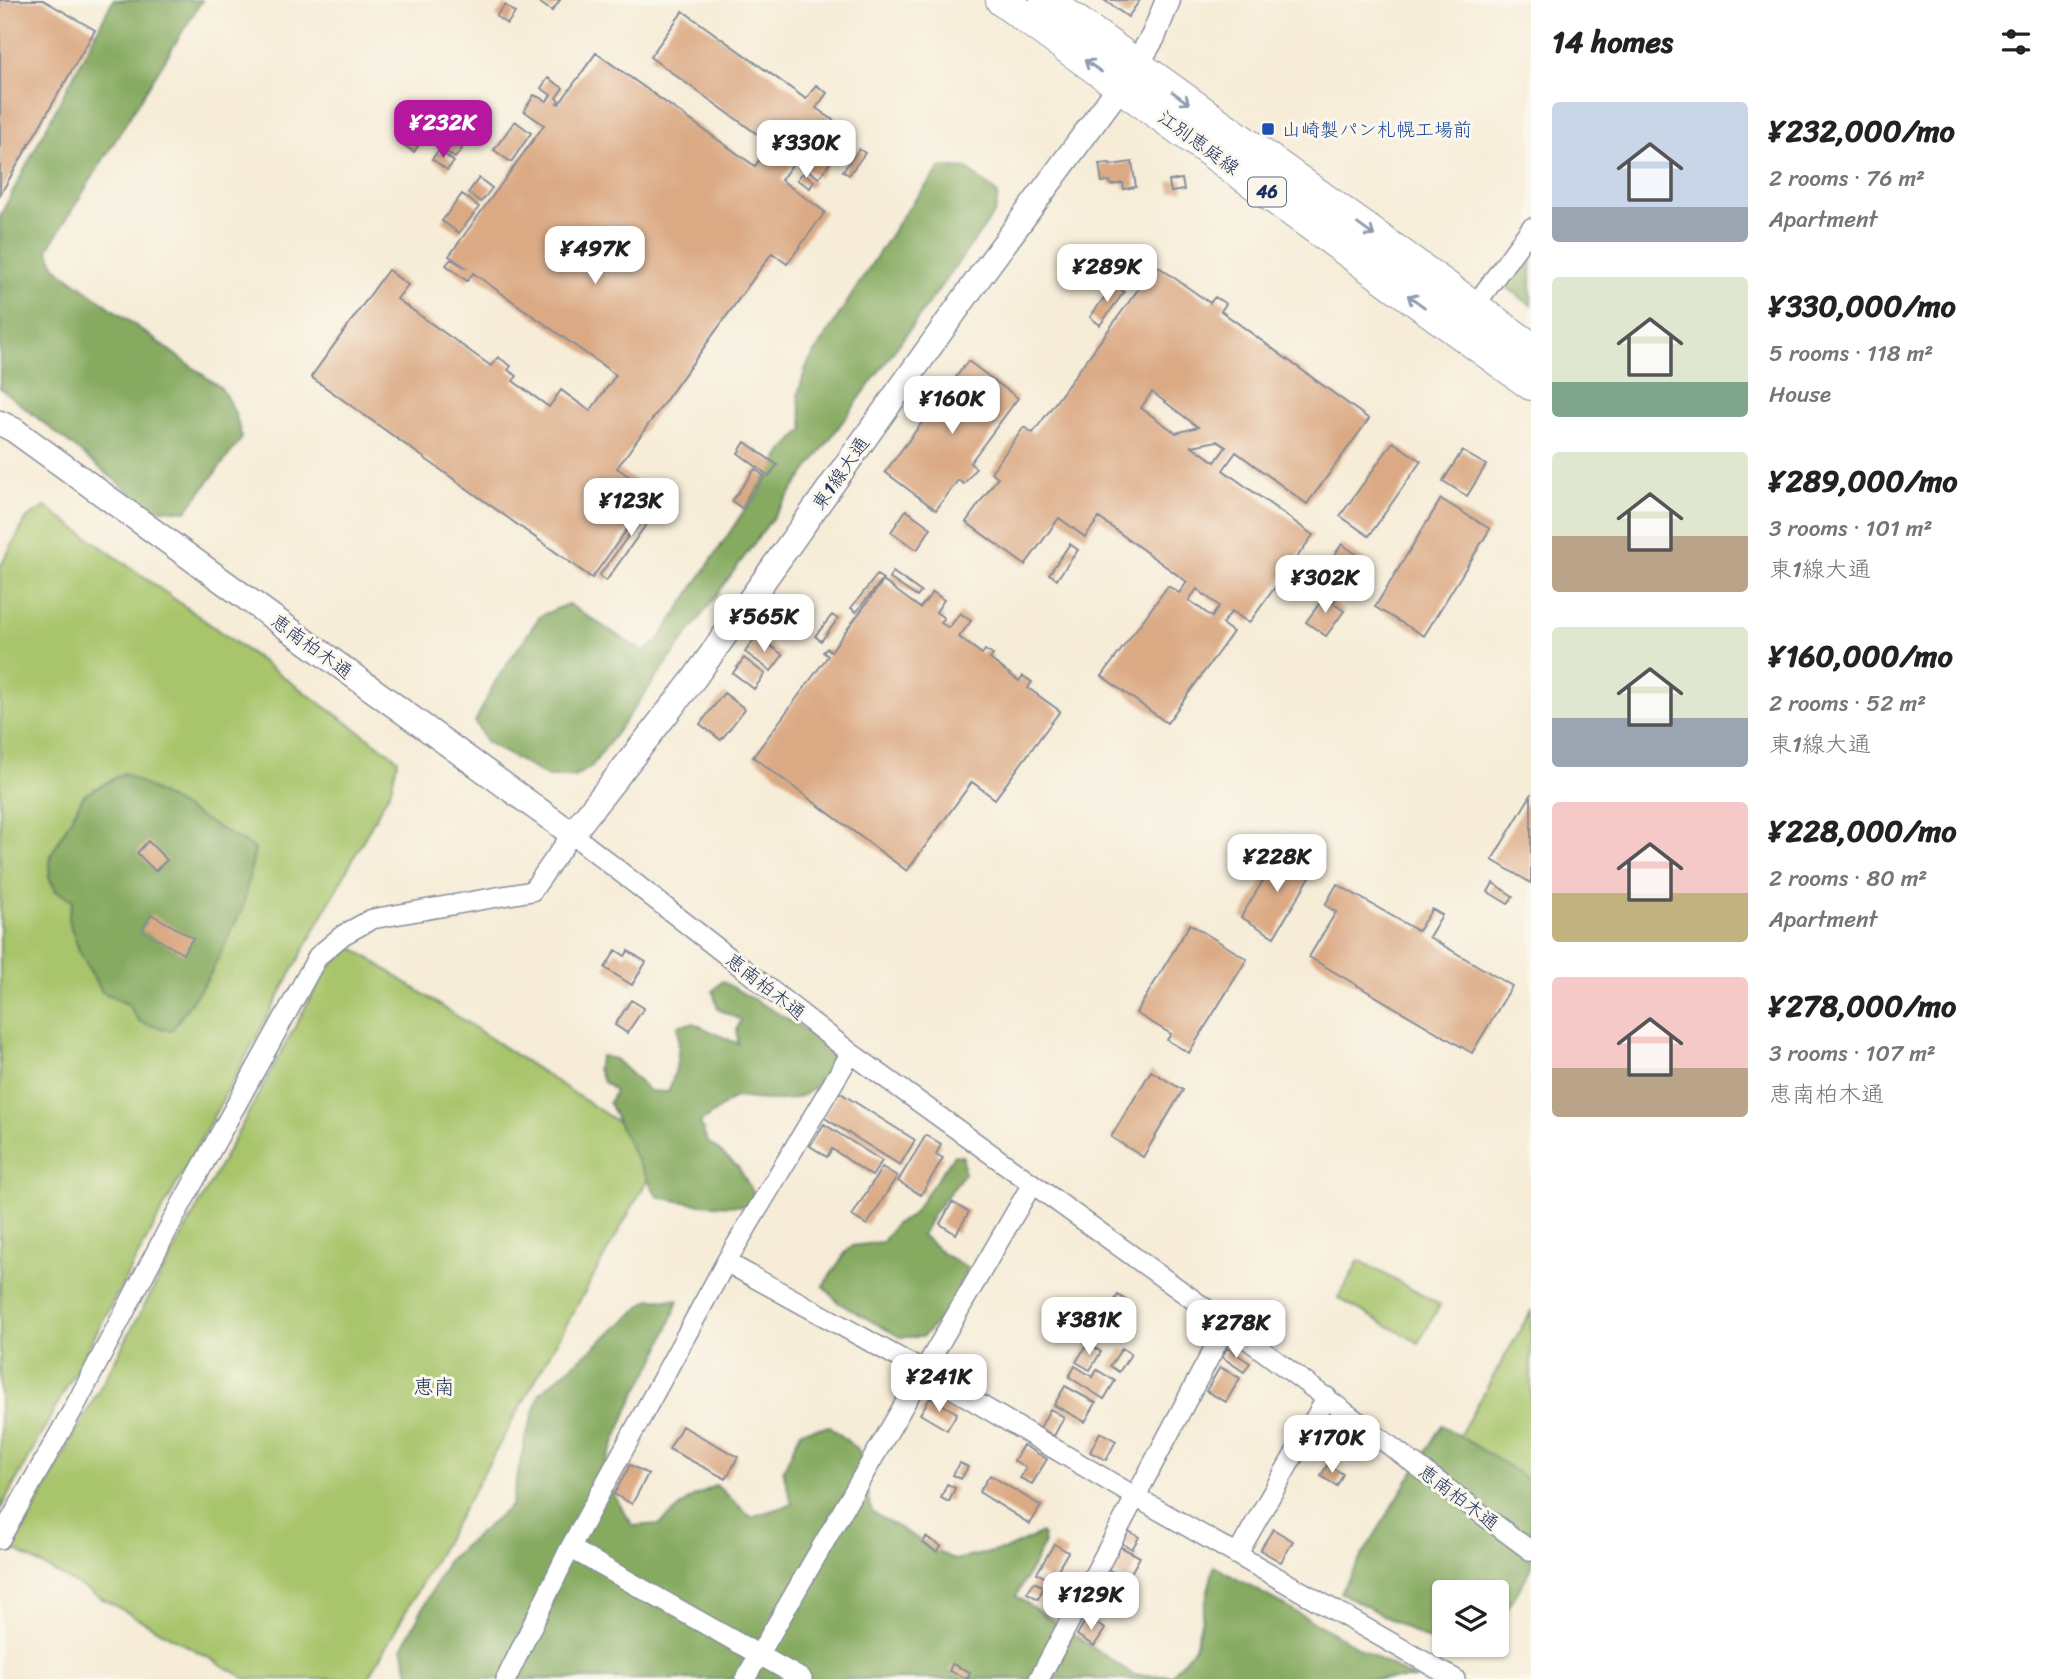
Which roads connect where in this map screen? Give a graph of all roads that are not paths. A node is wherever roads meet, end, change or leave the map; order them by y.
1 (1002, 0) edge
2 (1046, 0) edge
3 (1168, 0) edge
4 (1128, 75) junction
5 (1531, 228) edge
6 (1465, 319) junction
7 (1531, 348) edge
8 (1531, 384) edge
9 (0, 424) edge
10 (572, 834) junction
11 (851, 1053) junction
12 (1032, 1184) junction
13 (726, 1262) junction
14 (1227, 1324) junction
15 (925, 1372) junction
16 (1327, 1397) junction
17 (1134, 1496) junction
18 (0, 1539) edge
19 (570, 1548) junction
20 (1531, 1551) edge
21 (1237, 1555) junction
22 (759, 1655) junction
23 (506, 1679) edge
24 (745, 1679) edge
25 (802, 1679) edge
26 (1039, 1679) edge
27 (1455, 1679) edge

4 -> 1 main road, 江別恵庭線 / 46
2 - 4 main road, 江別恵庭線 / 46
3 - 4 street, 東1線大通
4 - 6 main road, 江別恵庭線 / 46
4 - 10 street, 東1線大通
5 - 6 street
6 - 7 main road, 江別恵庭線 / 46
6 - 8 main road, 江別恵庭線 / 46
9 - 10 street, 恵南柏木通
10 - 11 street, 恵南柏木通
10 - 18 street
11 - 12 street, 恵南柏木通
11 - 13 street
12 - 14 street, 恵南柏木通
12 - 15 street
13 - 15 street
13 - 19 street
14 - 16 street, 恵南柏木通
14 - 17 street
15 - 17 street
15 - 22 street
16 - 20 street, 恵南柏木通
16 - 21 street
17 - 21 street
17 - 26 street
19 - 22 street
19 - 23 street
21 - 27 street
22 - 24 street
22 - 25 street

